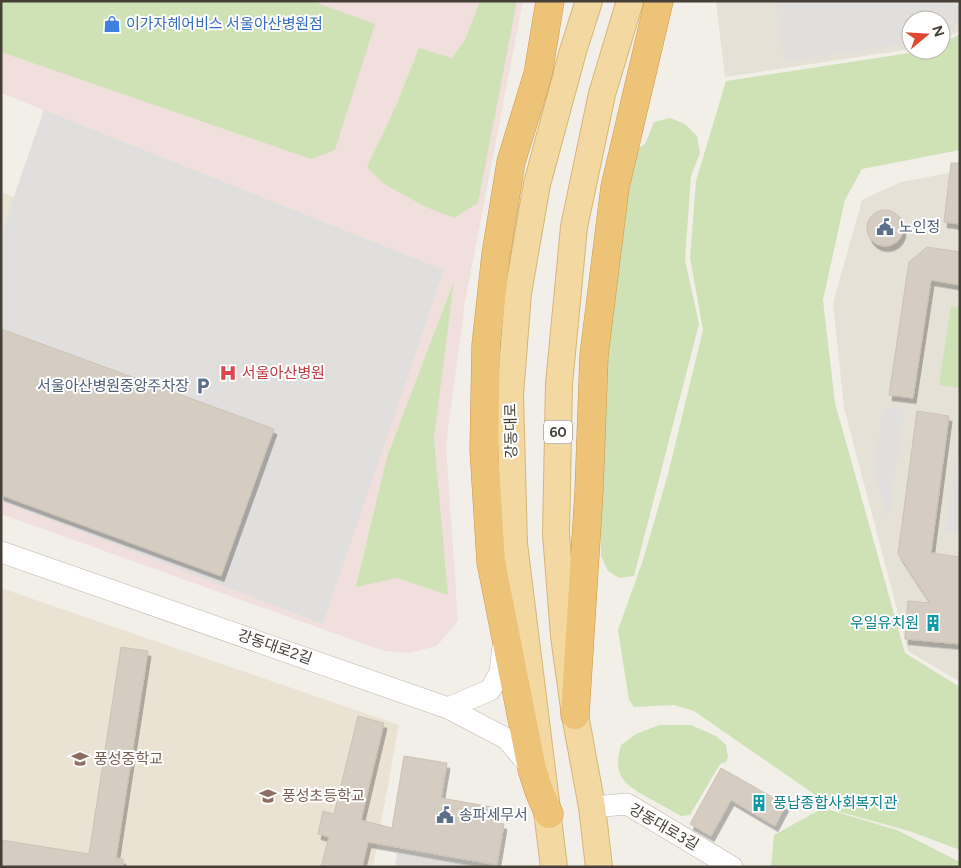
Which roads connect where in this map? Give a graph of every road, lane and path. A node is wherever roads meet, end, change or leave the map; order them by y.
1 (550, 1) edge
2 (558, 1) edge
3 (589, 1) edge
4 (630, 1) edge
5 (659, 1) edge
6 (538, 74) junction
7 (1, 552) edge
8 (505, 632) junction
9 (448, 708) junction
10 (575, 715) junction
11 (532, 770) junction
12 (592, 807) junction
13 (549, 814) junction
14 (554, 867) edge
15 (599, 867) edge
16 (732, 867) edge

1 - 6 highway
2 - 6 street
3 - 13 main road, 강동대로
4 - 10 main road, 60
5 - 10 highway
6 - 8 highway
7 - 9 street, 강동대로2길
8 - 9 street
8 - 11 highway
9 - 11 street, 강동대로2길
10 - 12 main road, 60
11 - 13 highway
12 - 15 main road, 60
12 - 16 street, 강동대로3길
13 - 14 main road, 강동대로

